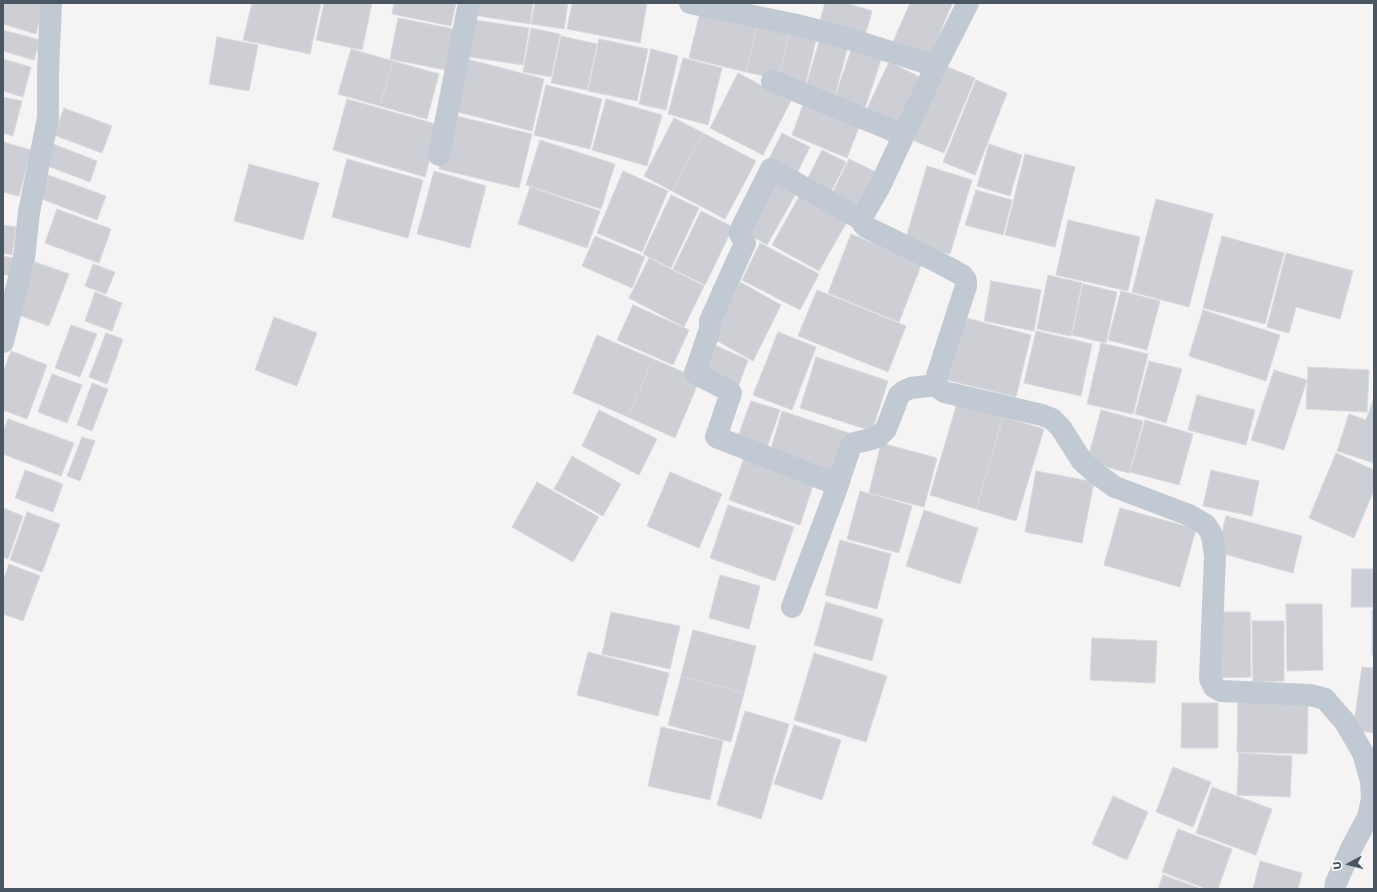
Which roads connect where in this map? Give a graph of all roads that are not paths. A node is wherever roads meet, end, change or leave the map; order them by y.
1 (51, 3) edge
2 (469, 3) edge
3 (690, 3) edge
4 (968, 3) edge
5 (936, 66) junction
6 (772, 81) dead end
7 (904, 135) junction
8 (439, 155) dead end
9 (862, 220) junction
10 (3, 342) edge
11 (936, 385) junction
12 (838, 484) junction
13 (792, 607) dead end
14 (1335, 889) edge

1 - 10 street
2 - 8 street
3 - 5 street
4 - 5 street
5 - 7 street
6 - 7 street
7 - 9 street
9 - 11 street
9 - 12 street
11 - 12 street
11 - 14 street
12 - 13 street

